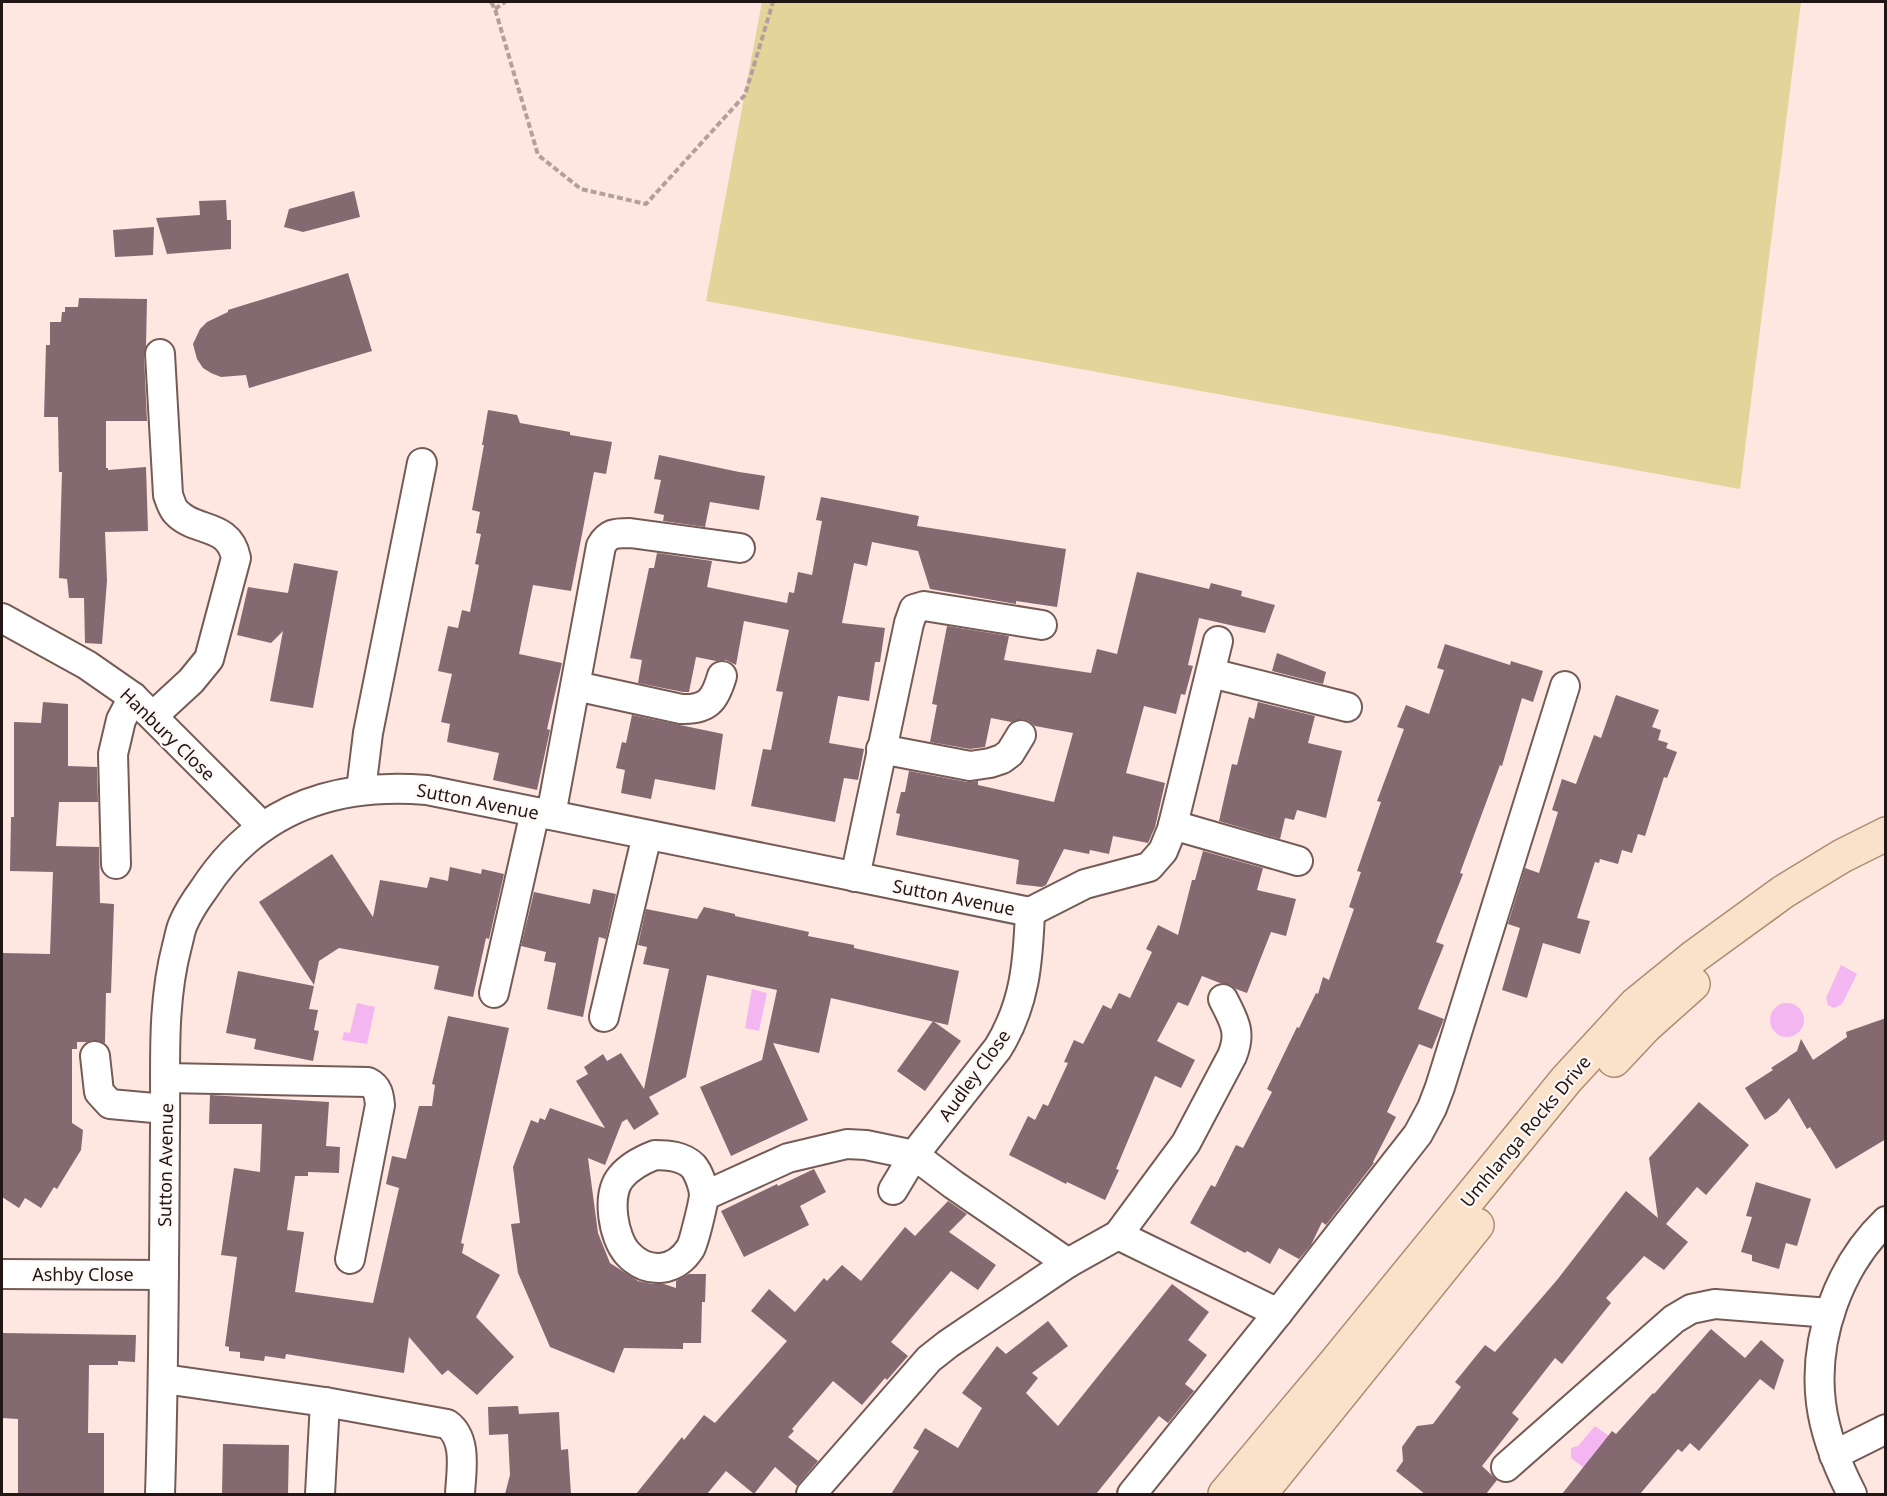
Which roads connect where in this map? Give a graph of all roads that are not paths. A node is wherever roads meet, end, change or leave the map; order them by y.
1 (160, 354) dead end
2 (422, 463) dead end
3 (740, 548) dead end
4 (2, 618) edge
5 (1042, 625) dead end
6 (1218, 640) dead end
7 (1211, 673) junction
8 (722, 676) dead end
9 (576, 686) junction
10 (1564, 686) dead end
11 (143, 707) junction
12 (1347, 707) dead end
13 (1021, 735) dead end
14 (881, 749) junction
15 (361, 790) junction
16 (543, 814) junction
17 (1173, 825) junction
18 (263, 827) junction
19 (1886, 834) edge
20 (648, 835) junction
21 (1886, 859) edge
22 (1298, 861) dead end
23 (116, 864) dead end
24 (855, 877) junction
25 (1030, 912) junction
26 (494, 993) dead end
27 (1223, 999) dead end
28 (604, 1017) dead end
29 (95, 1056) dead end
30 (165, 1078) junction
31 (165, 1108) junction
32 (914, 1155) junction
33 (893, 1190) dead end
34 (704, 1196) dead end
35 (1886, 1221) edge
36 (1118, 1234) junction
37 (350, 1259) dead end
38 (1068, 1263) junction
39 (2, 1274) edge
40 (164, 1275) junction
41 (1830, 1313) junction
42 (1278, 1314) junction
43 (164, 1379) junction
44 (325, 1402) junction
45 (1886, 1429) edge
46 (1834, 1455) junction
47 (1506, 1467) dead end
48 (160, 1494) edge
49 (320, 1494) edge
50 (460, 1494) edge
51 (811, 1494) edge
52 (1132, 1494) edge
53 (1225, 1494) edge
54 (1260, 1494) edge
55 (1852, 1494) edge

1 - 11 street
2 - 15 street
3 - 9 street
4 - 11 street, Hanbury Close
5 - 14 street
6 - 7 street
7 - 12 street
7 - 17 street
8 - 9 street
9 - 16 street
10 - 42 street
11 - 18 street, Hanbury Close
11 - 23 street
13 - 14 street
14 - 24 street
15 - 16 street, Sutton Avenue
15 - 18 street, Sutton Avenue
16 - 20 street, Sutton Avenue
16 - 26 street
17 - 22 street
17 - 25 street
18 - 30 street, Sutton Avenue
19 - 53 main road, Umhlanga Rocks Drive
20 - 24 street, Sutton Avenue
20 - 28 street
21 - 54 main road, Umhlanga Rocks Drive
24 - 25 street, Sutton Avenue
25 - 32 street, Audley Close
27 - 36 street
29 - 31 street
30 - 31 street, Sutton Avenue
30 - 37 street
31 - 40 street, Sutton Avenue
32 - 33 street, Audley Close
32 - 34 street
32 - 38 street
35 - 41 street
36 - 38 street
36 - 42 street
38 - 51 street
39 - 40 street, Ashby Close
40 - 43 street, Sutton Avenue
41 - 46 street
41 - 47 street
42 - 52 street
43 - 44 street
43 - 48 street, Sutton Avenue
44 - 49 street
44 - 50 street
45 - 46 street
46 - 55 street

